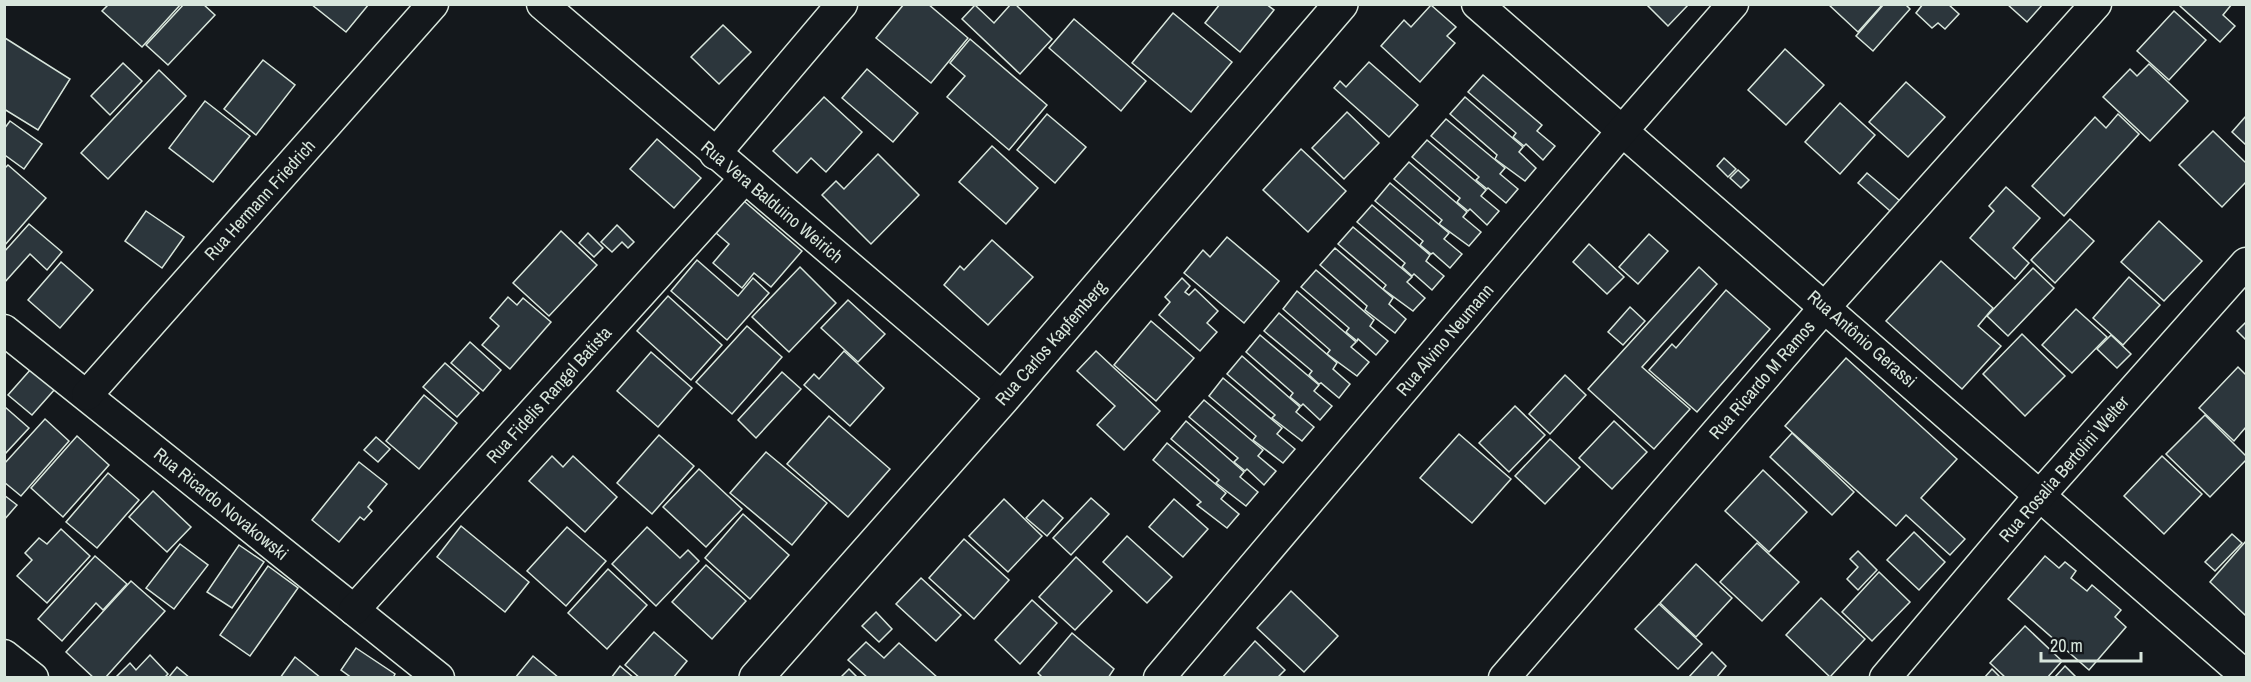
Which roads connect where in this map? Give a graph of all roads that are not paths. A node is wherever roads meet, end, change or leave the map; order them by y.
1 (433, 4) edge
2 (542, 4) edge
3 (842, 4) edge
4 (1341, 4) edge
5 (1477, 4) edge
6 (1733, 4) edge
7 (2096, 4) edge
8 (1623, 130) junction
9 (716, 154) junction
10 (744, 179) junction
11 (2247, 263) edge
12 (1825, 307) junction
13 (4, 330) edge
14 (87, 395) junction
15 (1003, 398) junction
16 (2040, 495) junction
17 (354, 610) junction
18 (4, 655) edge
19 (2247, 675) edge
20 (33, 678) edge
21 (439, 678) edge
22 (756, 678) edge
23 (1159, 678) edge
24 (1504, 678) edge
25 (1885, 678) edge

1 - 14 street, Rua Hermann Friedrich
2 - 9 street, Rua Vera Balduino Weirich
3 - 9 street
4 - 15 street, Rua Carlos Kapfemberg
5 - 8 street, Rua Antônio Gerassi
6 - 8 street, Rua Alvino Neumann
7 - 12 street, Rua Ricardo M Ramos
8 - 12 street, Rua Antônio Gerassi
8 - 23 street, Rua Alvino Neumann
9 - 10 street, Rua Vera Balduino Weirich
10 - 15 street, Rua Vera Balduino Weirich
10 - 17 street, Rua Fidelis Rangel Batista
11 - 16 street, Rua Rosalia Bertolini Welter
12 - 16 street, Rua Antônio Gerassi
12 - 24 street, Rua Ricardo M Ramos
13 - 14 street, Rua Ricardo Novakowski
14 - 17 street, Rua Ricardo Novakowski
15 - 22 street, Rua Carlos Kapfemberg
16 - 19 street, Rua Antônio Gerassi
16 - 25 street, Rua Rosalia Bertolini Welter
17 - 21 street, Rua Ricardo Novakowski
18 - 20 street

